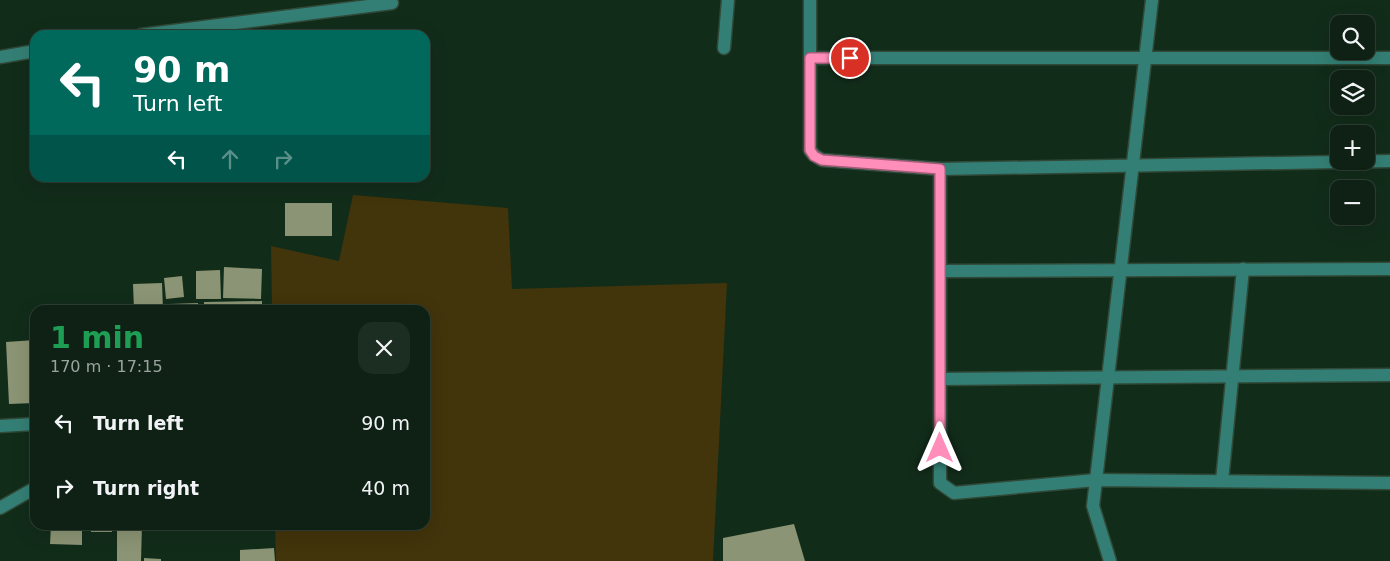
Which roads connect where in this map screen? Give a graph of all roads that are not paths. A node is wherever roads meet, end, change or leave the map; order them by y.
1 (728, 0) edge
2 (810, 0) edge
3 (1152, 0) edge
4 (392, 3) dead end
5 (180, 30) edge
6 (724, 48) dead end
7 (30, 52) edge
8 (0, 57) edge
9 (810, 58) junction
10 (1146, 58) junction
11 (1390, 58) edge
12 (1390, 161) edge
13 (1133, 166) junction
14 (940, 169) junction
15 (1243, 269) junction
16 (1390, 269) edge
17 (1121, 270) junction
18 (940, 271) junction
19 (1390, 375) edge
20 (1232, 376) junction
21 (1108, 377) junction
22 (940, 379) junction
23 (30, 424) edge
24 (0, 426) edge
25 (1096, 480) junction
26 (1222, 481) junction
27 (1390, 483) edge
28 (30, 491) edge
29 (0, 508) edge
30 (1110, 561) edge

1 - 6 street
2 - 9 street
3 - 10 street
4 - 5 street
7 - 8 street
9 - 10 street
9 - 14 street
10 - 11 street
10 - 13 street
12 - 13 street
13 - 14 street
13 - 17 street
14 - 18 street
15 - 16 street
15 - 17 street
15 - 20 street
17 - 18 street
17 - 21 street
18 - 22 street
19 - 20 street
20 - 21 street
20 - 26 street
21 - 22 street
21 - 25 street
22 - 25 street
23 - 24 street
25 - 26 street
25 - 30 street
26 - 27 street
28 - 29 street

